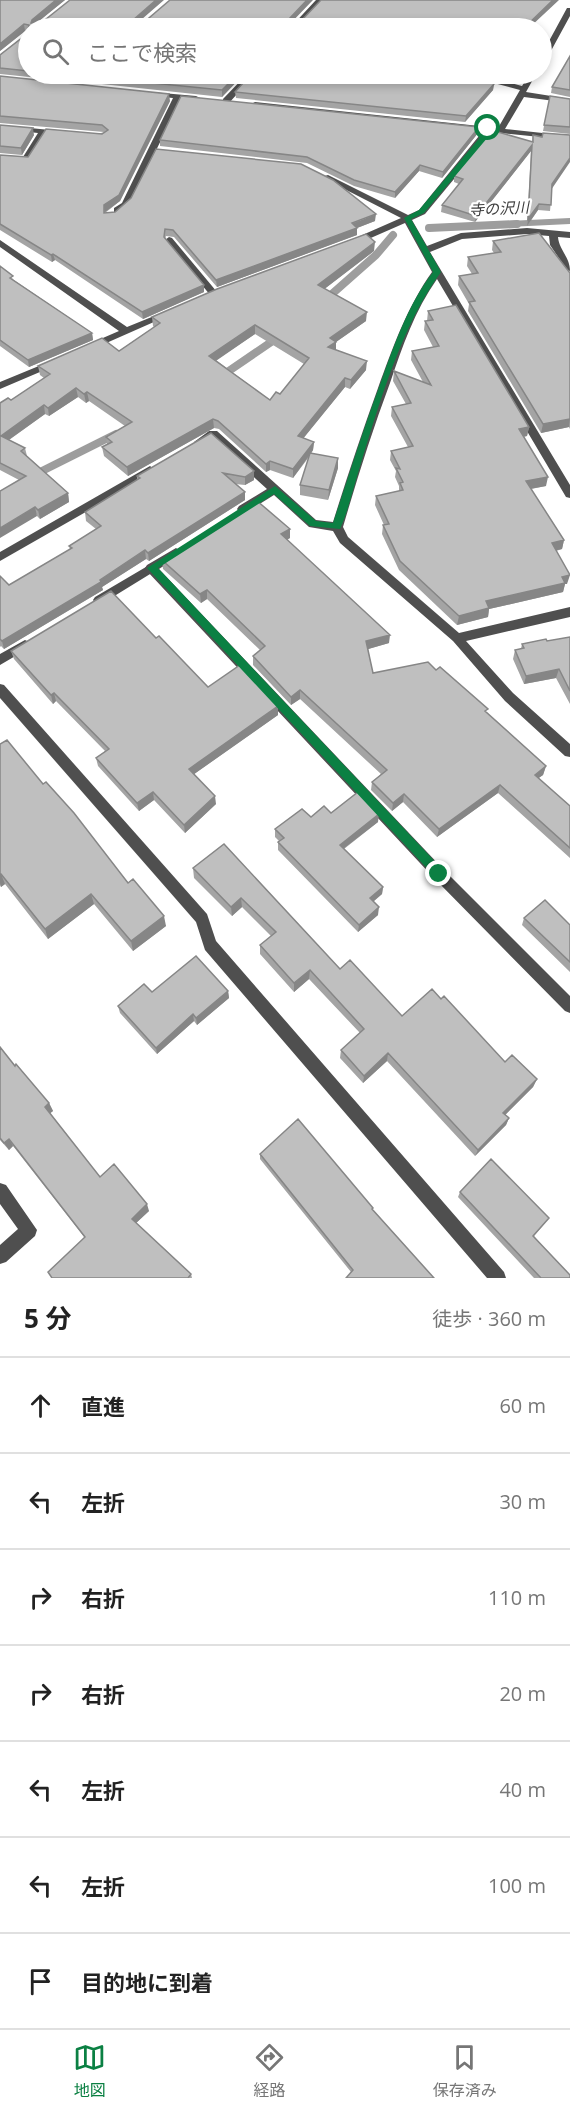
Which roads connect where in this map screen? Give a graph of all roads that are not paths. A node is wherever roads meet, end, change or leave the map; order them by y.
1 (320, 0) edge
2 (570, 10) edge
3 (303, 18) edge
4 (552, 42) edge
5 (59, 84) edge
6 (242, 84) edge
7 (501, 84) edge
8 (527, 84) edge
9 (71, 85) joint
10 (83, 86) edge
11 (523, 91) junction
12 (142, 92) edge
13 (178, 96) junction
14 (202, 98) edge
15 (214, 99) edge
16 (226, 101) junction
17 (570, 101) edge
18 (238, 102) edge
19 (250, 103) edge
20 (0, 127) edge
21 (488, 128) junction
22 (501, 129) junction
23 (42, 131) junction
24 (73, 134) edge
25 (570, 138) edge
26 (153, 150) junction
27 (165, 152) edge
28 (0, 157) edge
29 (315, 172) edge
30 (109, 216) edge
31 (407, 218) junction
32 (553, 234) junction
33 (570, 235) edge
34 (169, 240) edge
35 (0, 243) edge
36 (341, 247) edge
37 (426, 250) junction
38 (570, 268) edge
39 (437, 272) junction
40 (225, 290) edge
41 (214, 294) junction
42 (203, 299) edge
43 (181, 308) edge
44 (126, 331) junction
45 (85, 349) edge
46 (65, 358) edge
47 (1, 383) edge
48 (193, 446) edge
49 (162, 463) edge
50 (275, 489) junction
51 (570, 494) edge
52 (227, 519) edge
53 (337, 527) junction
54 (189, 543) edge
55 (0, 557) edge
56 (151, 568) junction
57 (91, 605) edge
58 (570, 612) edge
59 (40, 636) edge
60 (457, 638) junction
61 (0, 660) edge
62 (0, 689) edge
63 (5, 705) edge
64 (570, 752) edge
65 (570, 1006) edge
66 (0, 1191) edge
67 (0, 1256) edge
68 (498, 1278) edge

1 - 3 street
2 - 4 street
5 - 9 street
6 - 16 street
7 - 11 street
8 - 11 street
9 - 10 street
11 - 17 street
11 - 22 street
12 - 13 street
13 - 14 street
13 - 26 street
15 - 16 street
16 - 18 street
19 - 21 street
20 - 23 street
21 - 22 street
21 - 31 street
22 - 25 street
23 - 24 street
23 - 28 street
26 - 27 street
26 - 30 street
29 - 31 street
31 - 36 street
31 - 37 street
32 - 33 street
32 - 37 street
32 - 38 street
34 - 41 street
35 - 44 street
37 - 39 street
39 - 51 street
39 - 53 street
40 - 41 street
41 - 42 street
43 - 44 street
44 - 45 street
46 - 47 street
48 - 50 street
49 - 55 street
50 - 52 street
50 - 53 street
53 - 60 street
54 - 56 street
56 - 57 street
56 - 65 street
58 - 60 street
59 - 61 street
60 - 64 street
62 - 63 street
63 - 68 street
66 - 67 street

